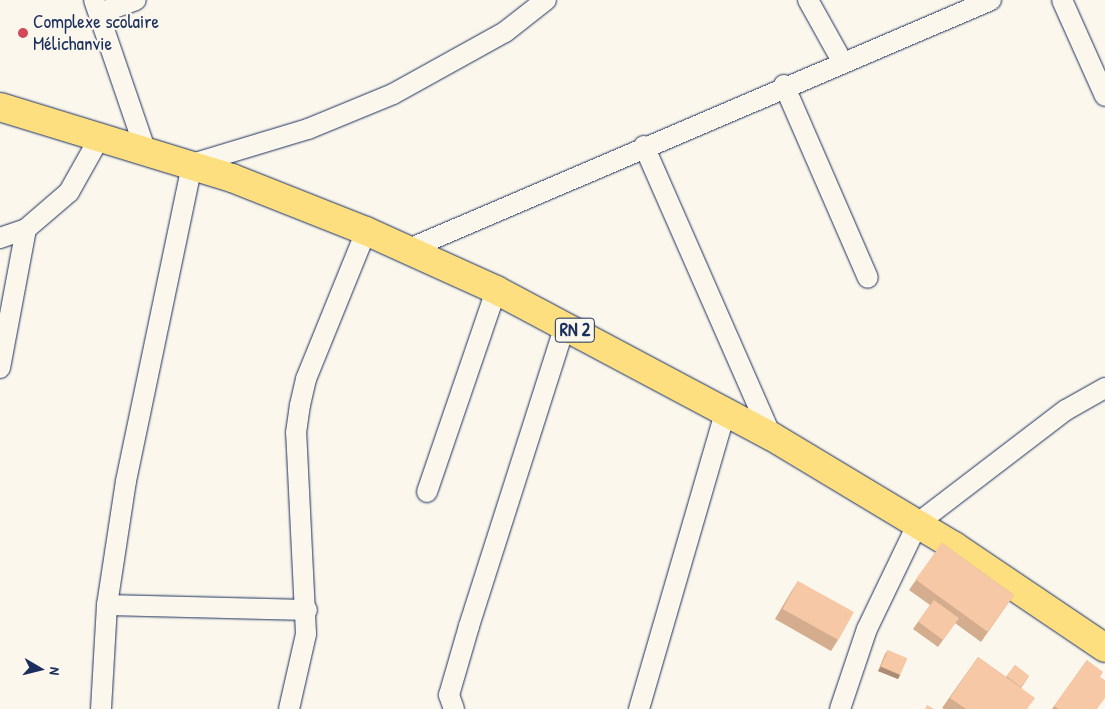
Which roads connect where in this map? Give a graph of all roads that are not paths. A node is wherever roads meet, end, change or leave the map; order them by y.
1 (136, 0) edge
2 (546, 0) edge
3 (808, 0) edge
4 (1062, 0) edge
5 (980, 2) edge
6 (97, 7) edge
7 (842, 61) junction
8 (784, 85) junction
9 (1105, 96) edge
10 (0, 107) edge
11 (101, 135) junction
12 (644, 146) junction
13 (145, 149) junction
14 (192, 164) junction
15 (26, 228) junction
16 (366, 231) junction
17 (0, 238) edge
18 (409, 249) junction
19 (868, 278) dead end
20 (496, 290) junction
21 (565, 325) junction
22 (0, 368) edge
23 (1105, 388) edge
24 (726, 410) junction
25 (771, 436) junction
26 (427, 492) dead end
27 (918, 523) junction
28 (107, 604) junction
29 (306, 610) junction
30 (1105, 648) edge
31 (102, 709) edge
32 (289, 709) edge
33 (454, 709) edge
34 (639, 709) edge
35 (840, 709) edge

1 - 6 street
2 - 14 street
3 - 7 street
4 - 9 street
5 - 7 street
6 - 13 street
7 - 8 street
8 - 12 street
8 - 19 street
10 - 11 highway, RN 2
11 - 13 highway, RN 2
11 - 15 street
12 - 18 street
12 - 25 street
13 - 14 highway, RN 2
14 - 16 highway, RN 2
14 - 28 street
15 - 17 street
15 - 22 street
16 - 18 highway, RN 2
16 - 29 street
18 - 20 highway, RN 2
20 - 21 highway, RN 2
20 - 26 street
21 - 24 highway, RN 2
21 - 33 street
23 - 27 street
24 - 25 highway, RN 2
24 - 34 street
25 - 27 highway, RN 2
27 - 30 highway, RN 2
27 - 35 street
28 - 29 street
28 - 31 street
29 - 32 street

